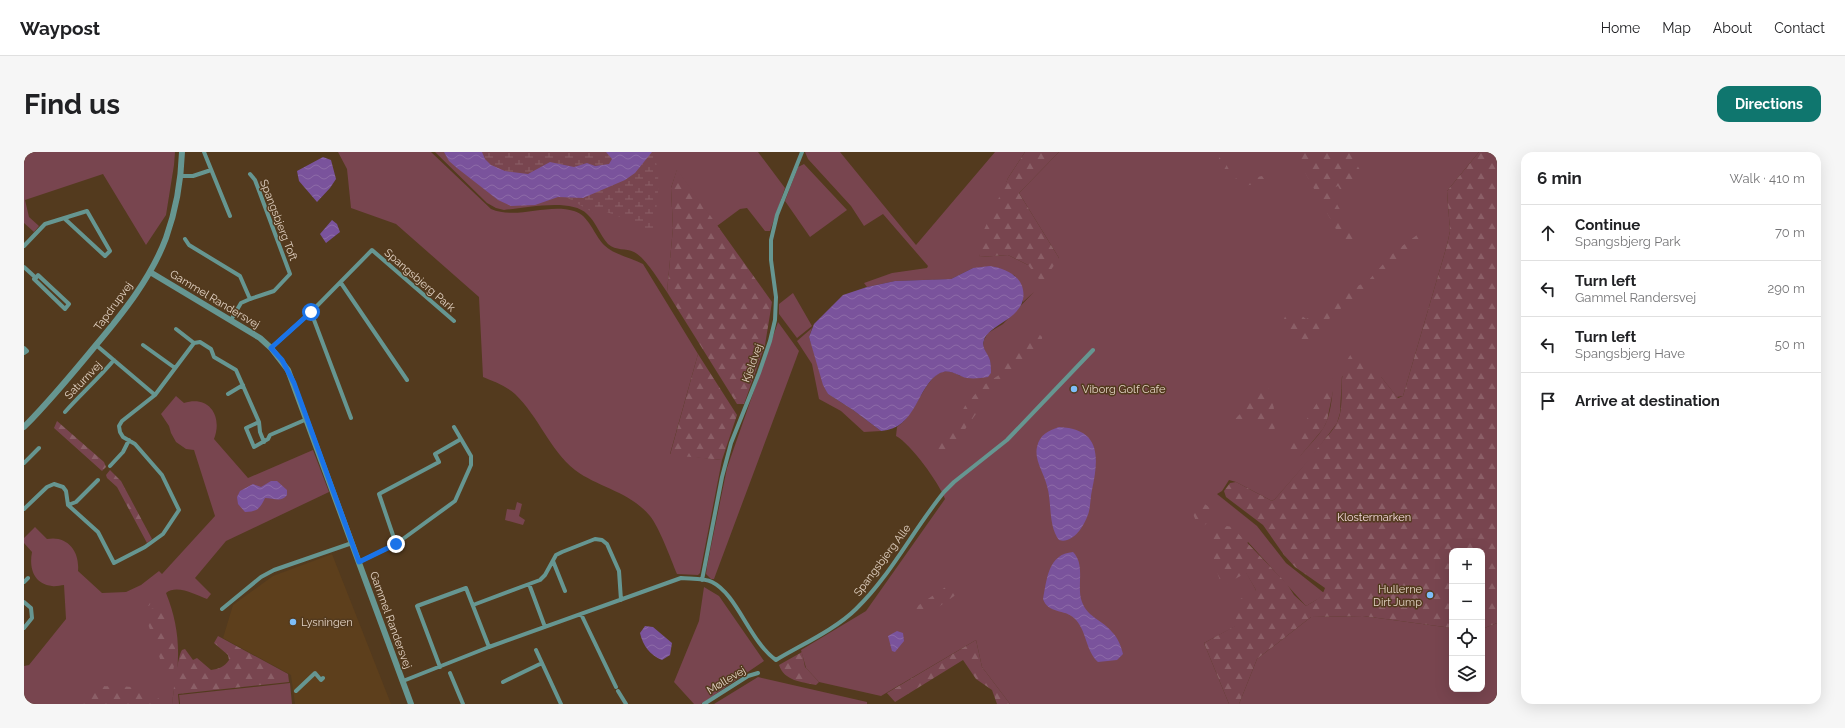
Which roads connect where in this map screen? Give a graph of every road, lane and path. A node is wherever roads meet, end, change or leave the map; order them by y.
1 (182, 152) edge
2 (204, 152) edge
3 (802, 152) edge
4 (211, 170) junction
5 (250, 174) dead end
6 (181, 176) junction
7 (230, 216) dead end
8 (65, 219) junction
9 (185, 239) dead end
10 (24, 246) edge
11 (24, 267) edge
12 (150, 272) junction
13 (36, 278) junction
14 (341, 283) junction
15 (250, 299) junction
16 (311, 312) junction
17 (231, 320) junction
18 (454, 321) dead end
19 (176, 329) dead end
20 (194, 343) junction
21 (96, 345) junction
22 (143, 345) dead end
23 (24, 348) edge
24 (271, 348) junction
25 (1093, 350) dead end
26 (24, 353) edge
27 (114, 360) junction
28 (175, 368) junction
29 (407, 380) dead end
30 (243, 385) junction
31 (228, 394) dead end
32 (155, 395) junction
33 (65, 412) dead end
34 (351, 418) dead end
35 (307, 419) junction
36 (259, 422) junction
37 (24, 427) edge
38 (454, 427) dead end
39 (461, 439) junction
40 (130, 440) junction
41 (264, 442) junction
42 (39, 448) dead end
43 (24, 463) edge
44 (110, 466) dead end
45 (98, 480) dead end
46 (68, 505) junction
47 (24, 508) edge
48 (352, 542) junction
49 (396, 544) junction
50 (553, 560) junction
51 (359, 562) junction
52 (28, 578) dead end
53 (702, 580) junction
54 (24, 582) edge
55 (529, 584) junction
56 (565, 591) dead end
57 (621, 600) junction
58 (24, 602) edge
59 (473, 605) junction
60 (222, 609) dead end
61 (581, 614) junction
62 (545, 627) junction
63 (24, 628) edge
64 (489, 647) junction
65 (536, 650) dead end
66 (542, 663) junction
67 (440, 667) junction
68 (450, 673) dead end
69 (758, 673) dead end
70 (323, 678) dead end
71 (403, 681) junction
72 (502, 682) dead end
73 (296, 691) dead end
74 (411, 704) edge
75 (463, 704) edge
76 (561, 704) edge
77 (626, 704) edge
78 (704, 704) edge

1 - 6 street, Tapdrupvej
2 - 4 street
3 - 53 street, Kjeldvej
4 - 6 street
4 - 7 street
5 - 15 street, Spangsbjerg Toft
6 - 12 street, Tapdrupvej
8 - 8 street
8 - 10 street
9 - 15 street
11 - 13 street
12 - 17 street, Gammel Randersvej
12 - 21 street, Tapdrupvej
13 - 13 street
14 - 16 street, Spangsbjerg Park
14 - 18 street, Spangsbjerg Park
14 - 29 street
15 - 17 street, Spangsbjerg Toft
16 - 24 street, Spangsbjerg Park
16 - 34 street
17 - 24 street, Gammel Randersvej
19 - 20 street
20 - 28 street
20 - 30 street
21 - 27 street, Saturnvej
21 - 37 street, Tapdrupvej
22 - 28 street
23 - 26 street
24 - 35 street, Gammel Randersvej
25 - 53 street, Spangsbjerg Alle
27 - 32 street, Saturnvej
27 - 33 street, Saturnvej
28 - 32 street
30 - 31 street
30 - 36 street
32 - 40 street
35 - 41 street
35 - 48 street, Gammel Randersvej
36 - 41 street
36 - 41 street
38 - 39 street
39 - 49 street
39 - 49 street
40 - 44 street
40 - 46 street
42 - 43 street
45 - 46 street
46 - 47 street
48 - 51 street, Gammel Randersvej
48 - 60 street
49 - 51 street
50 - 55 street
50 - 56 street
50 - 57 street
51 - 71 street, Gammel Randersvej
52 - 54 street
53 - 57 street, Spangsbjerg Alle
55 - 59 street
55 - 62 street
57 - 61 street, Spangsbjerg Alle
58 - 63 street
59 - 64 street
59 - 67 street
61 - 62 street, Spangsbjerg Alle
61 - 77 street
62 - 64 street, Spangsbjerg Alle
64 - 67 street, Spangsbjerg Alle
65 - 66 street
66 - 72 street
66 - 76 street
67 - 71 street, Spangsbjerg Alle
68 - 75 street
69 - 78 street, Møllevej
70 - 73 street
71 - 74 street, Gammel Randersvej

